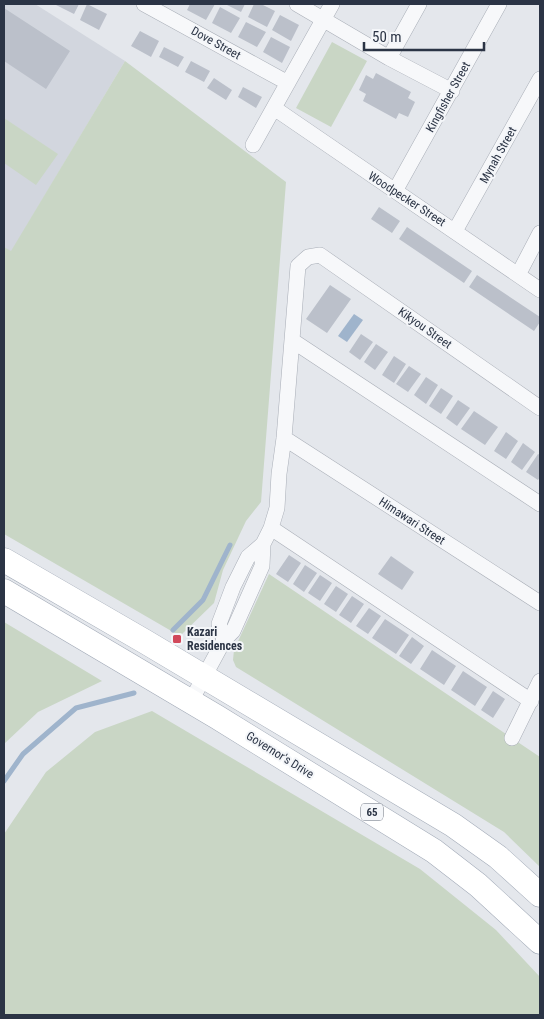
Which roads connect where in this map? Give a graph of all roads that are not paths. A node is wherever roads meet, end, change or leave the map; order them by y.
1 (144, 4) edge
2 (297, 4) edge
3 (332, 4) edge
4 (419, 4) edge
5 (499, 4) edge
6 (324, 19) junction
7 (389, 58) junction
8 (540, 78) edge
9 (288, 83) junction
10 (452, 91) junction
11 (274, 108) junction
12 (253, 145) dead end
13 (395, 191) junction
14 (455, 231) junction
15 (540, 233) edge
16 (518, 275) junction
17 (540, 290) edge
18 (293, 341) junction
19 (540, 408) edge
20 (284, 438) junction
21 (540, 504) edge
22 (271, 528) junction
23 (4, 560) edge
24 (4, 592) edge
25 (540, 603) edge
26 (204, 677) junction
27 (540, 681) edge
28 (191, 701) junction
29 (531, 701) junction
30 (512, 738) dead end
31 (540, 895) edge
32 (540, 942) edge

1 - 9 street, Dove Street
2 - 6 street
3 - 6 street
4 - 7 street
5 - 10 street, Kingfisher Street
6 - 7 street
6 - 9 street
7 - 10 street
8 - 14 street, Mynah Street
9 - 11 street
10 - 13 street, Kingfisher Street
11 - 12 street
11 - 13 street, Woodpecker Street
13 - 14 street, Woodpecker Street
14 - 16 street, Woodpecker Street
15 - 16 street
16 - 17 street, Woodpecker Street
18 - 19 street, Kikyou Street
18 - 20 street
18 - 21 street
20 - 22 street
20 - 25 street, Himawari Street
22 - 26 street
22 - 29 street
23 - 26 main road, 65
24 - 28 main road, Governor's Drive / 65
26 - 28 street
26 - 31 main road, 65
27 - 29 street
28 - 32 main road, Governor's Drive / 65
29 - 30 street

